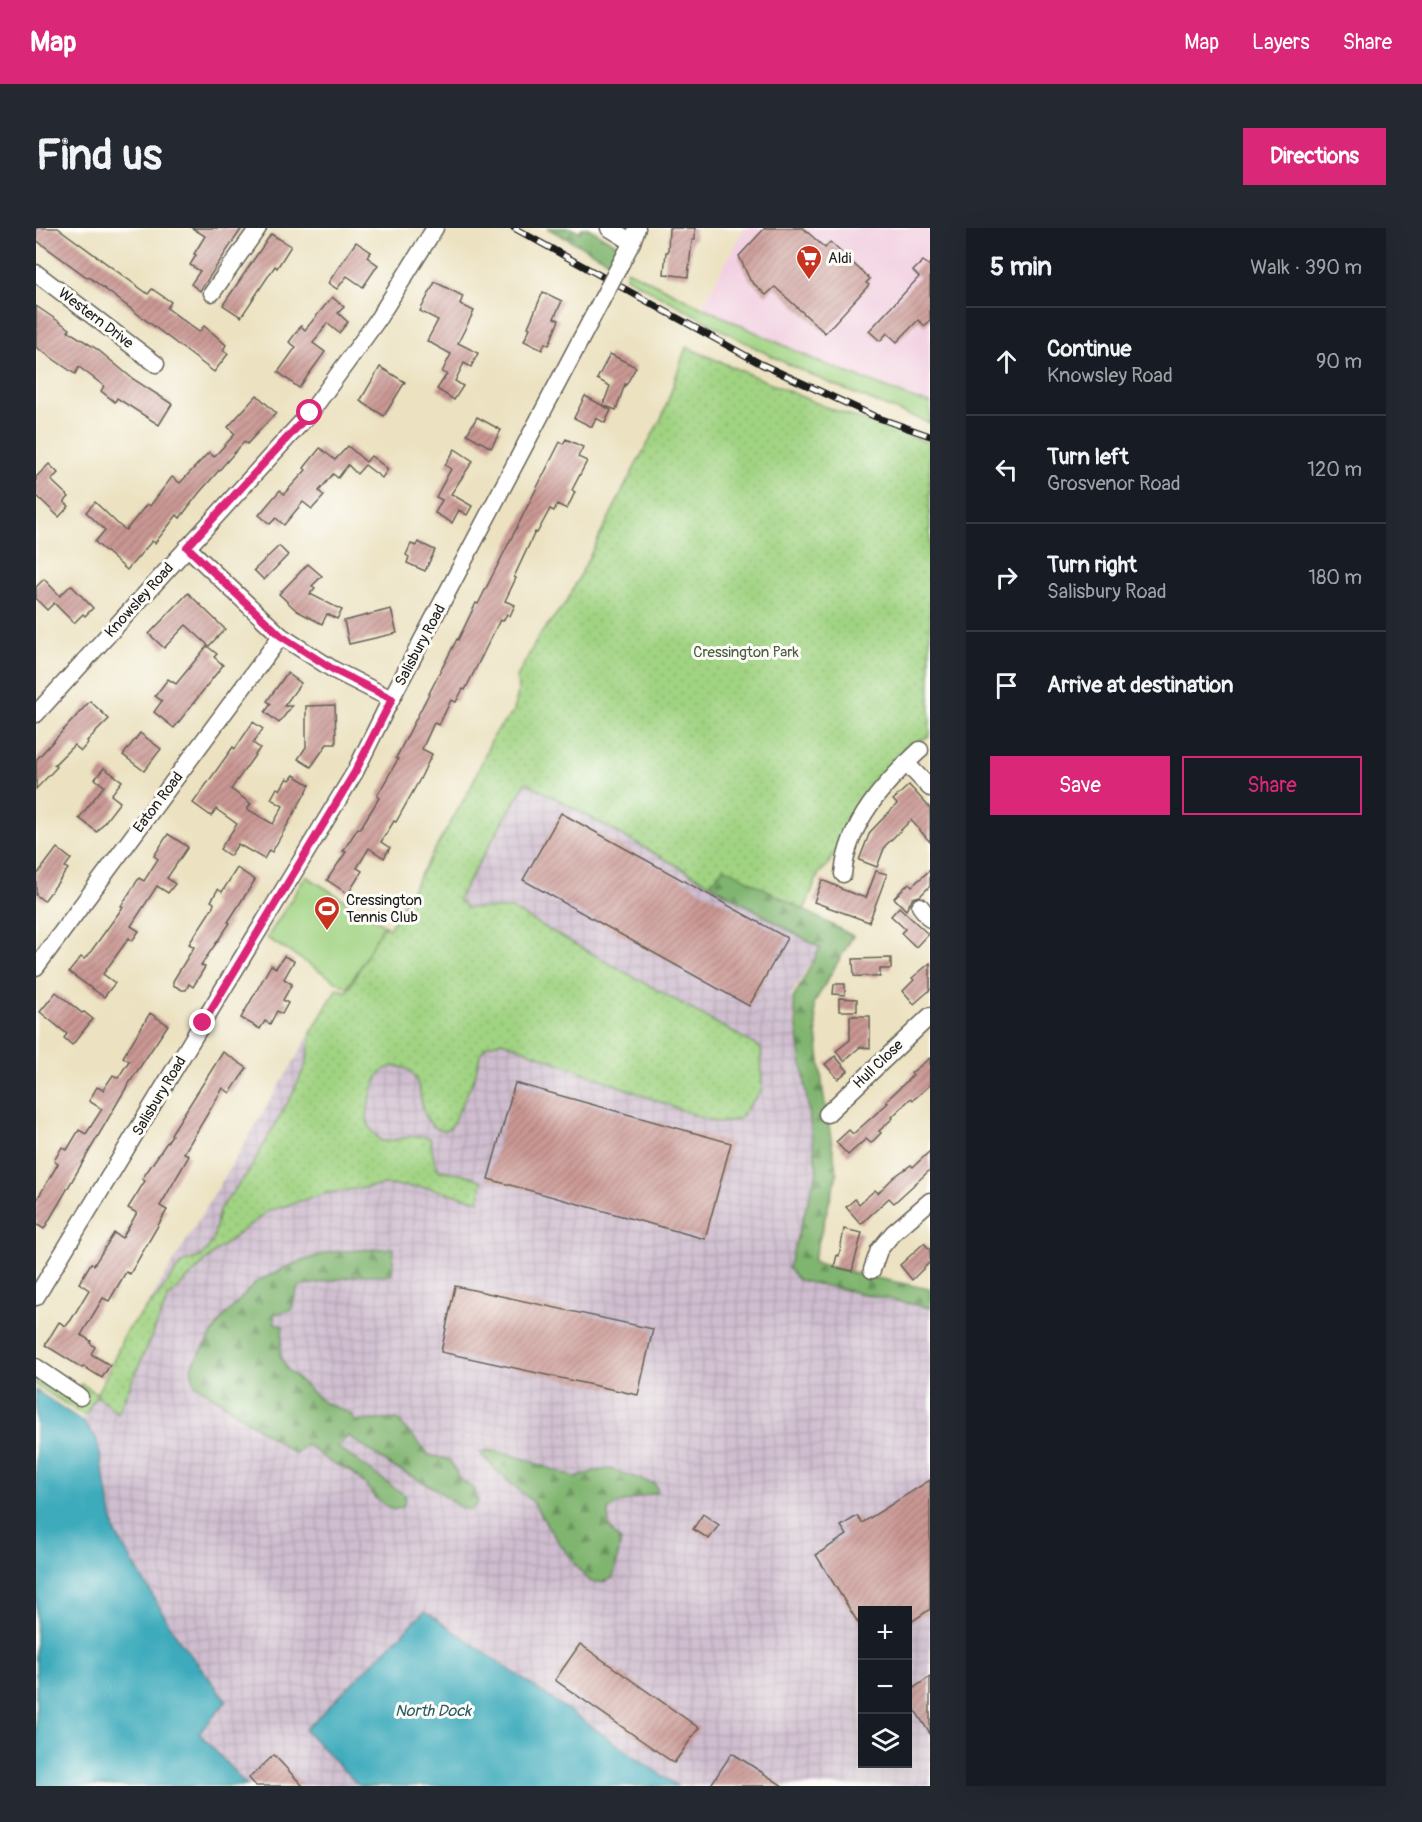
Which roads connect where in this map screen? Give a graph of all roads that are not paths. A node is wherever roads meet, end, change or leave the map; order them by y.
1 (258, 228) edge
2 (435, 228) edge
3 (609, 228) edge
4 (635, 235) edge
5 (36, 273) edge
6 (212, 293) dead end
7 (156, 364) dead end
8 (187, 547) junction
9 (281, 636) junction
10 (392, 699) junction
11 (36, 714) edge
12 (920, 750) dead end
13 (906, 763) junction
14 (930, 788) edge
15 (843, 874) dead end
16 (36, 967) edge
17 (930, 1016) edge
18 (827, 1114) dead end
19 (930, 1201) edge
20 (872, 1270) dead end
21 (36, 1297) edge
22 (36, 1367) edge
23 (80, 1397) dead end

1 - 6 street
2 - 8 street, Knowsley Road
3 - 4 street
4 - 10 street, Salisbury Road, bridge
5 - 7 street, Western Drive
8 - 9 street
8 - 11 street, Knowsley Road
9 - 10 street
9 - 16 street, Eaton Road
10 - 21 street, Salisbury Road
12 - 13 street
13 - 14 street
13 - 15 street
17 - 18 street, Hull Close
19 - 20 street
22 - 23 street

